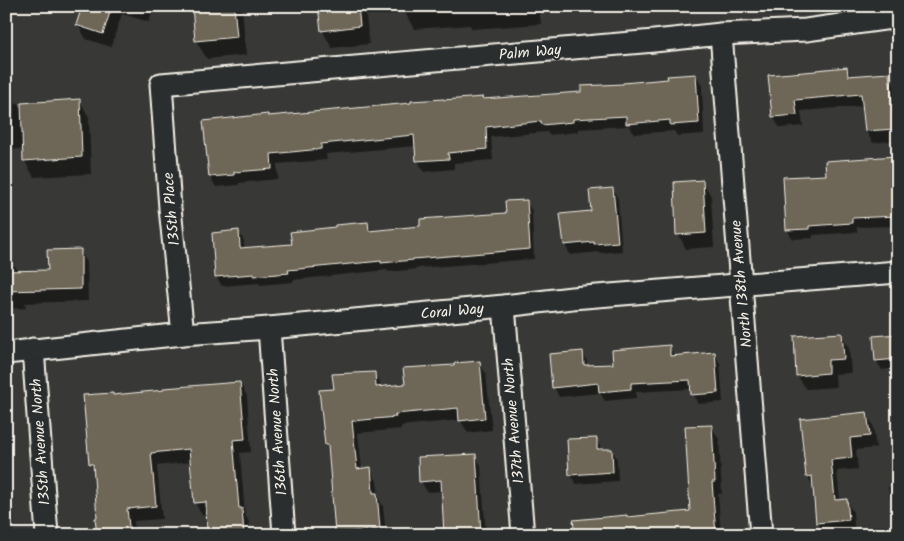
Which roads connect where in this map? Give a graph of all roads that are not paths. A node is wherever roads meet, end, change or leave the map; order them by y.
1 (898, 17) edge
2 (721, 34) junction
3 (162, 84) joint
4 (898, 272) edge
5 (741, 284) junction
6 (504, 306) junction
7 (269, 328) junction
8 (183, 334) junction
9 (33, 349) junction
10 (6, 353) edge
11 (47, 535) edge
12 (284, 535) edge
13 (523, 535) edge
14 (761, 535) edge

1 - 2 street, Palm Way
2 - 3 street, Palm Way
2 - 5 street, North 138th Avenue
3 - 8 street, 135th Place
4 - 5 street, Coral Way
5 - 6 street, Coral Way
5 - 14 street, North 138th Avenue
6 - 7 street, Coral Way
6 - 13 street, 137th Avenue North
7 - 8 street, Coral Way
7 - 12 street, 136th Avenue North
8 - 9 street, Coral Way
9 - 10 street, Coral Way
9 - 11 street, 135th Avenue North

